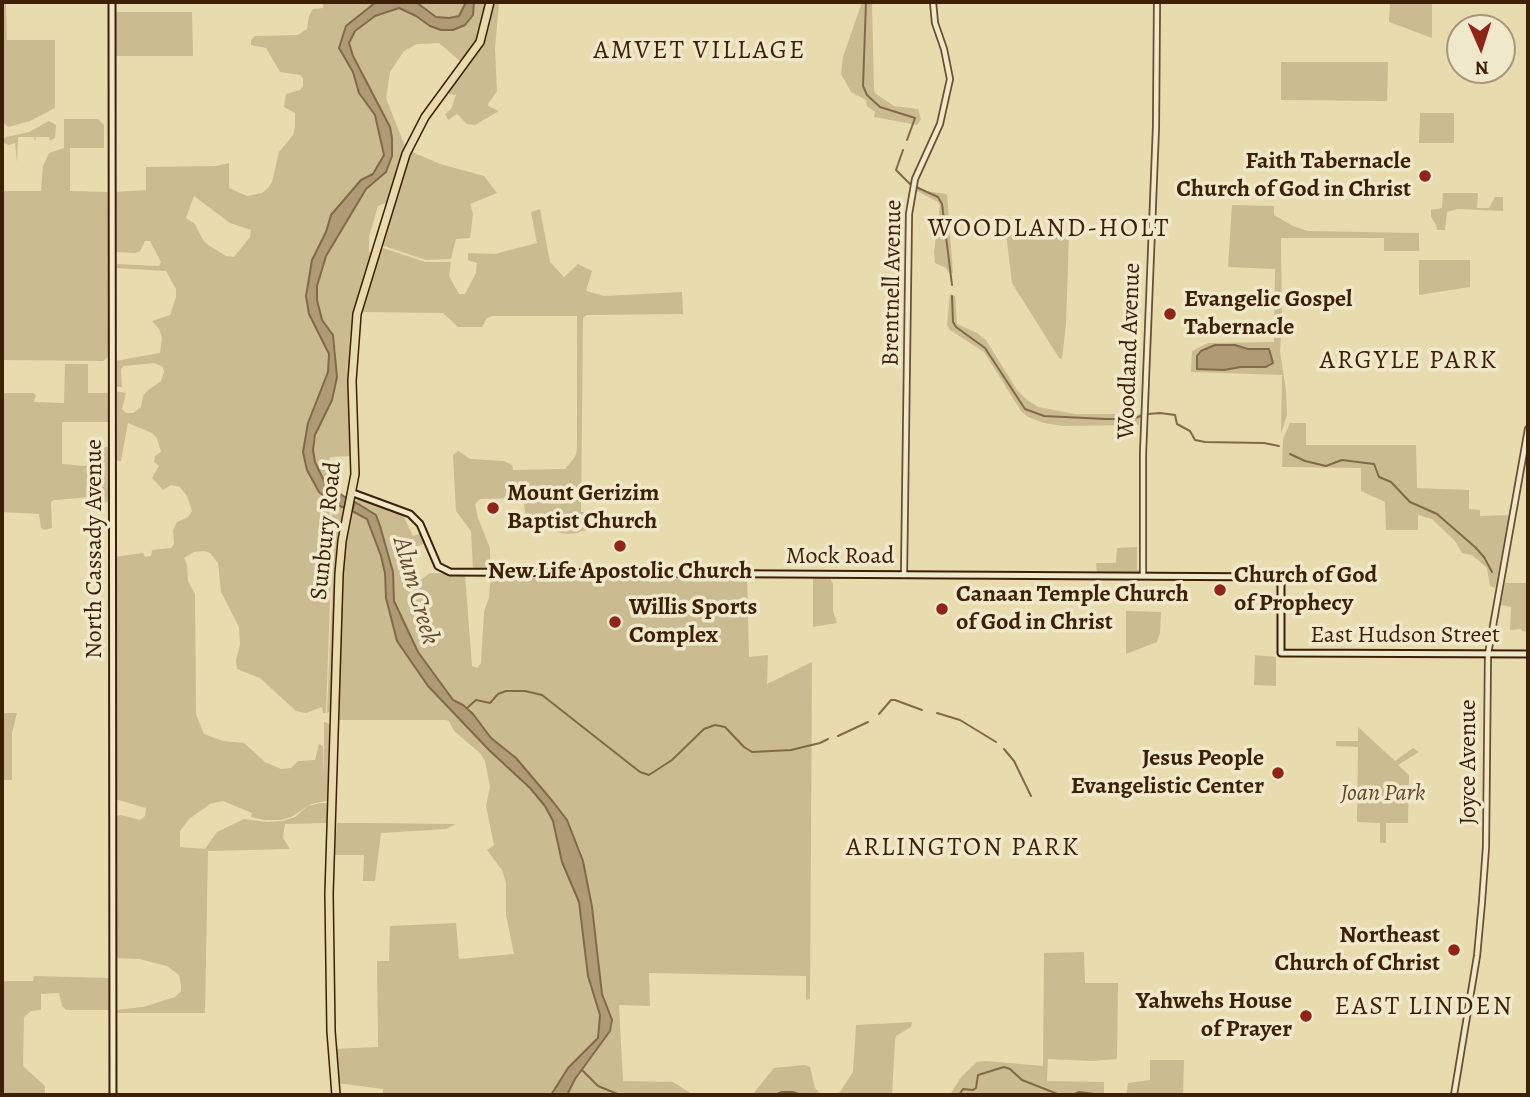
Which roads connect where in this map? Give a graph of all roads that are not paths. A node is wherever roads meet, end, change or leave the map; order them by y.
1 (112, 2) edge
2 (490, 2) edge
3 (933, 2) edge
4 (1157, 2) edge
5 (1528, 429) edge
6 (352, 495) junction
7 (904, 575) junction
8 (1143, 576) junction
9 (1281, 653) joint
10 (1488, 654) junction
11 (1528, 654) edge
12 (113, 1095) edge
13 (336, 1095) edge
14 (1454, 1095) edge

1 - 12 main road, North Cassady Avenue
2 - 6 main road, Sunbury Road
3 - 7 street, Brentnell Avenue
4 - 8 street, Woodland Avenue
5 - 10 street, Joyce Avenue
6 - 7 main road, Mock Road
6 - 13 main road, Sunbury Road
7 - 8 main road, Mock Road
8 - 9 main road, Mock Road
9 - 10 main road, East Hudson Street
10 - 11 main road, East Hudson Street
10 - 14 street, Joyce Avenue

